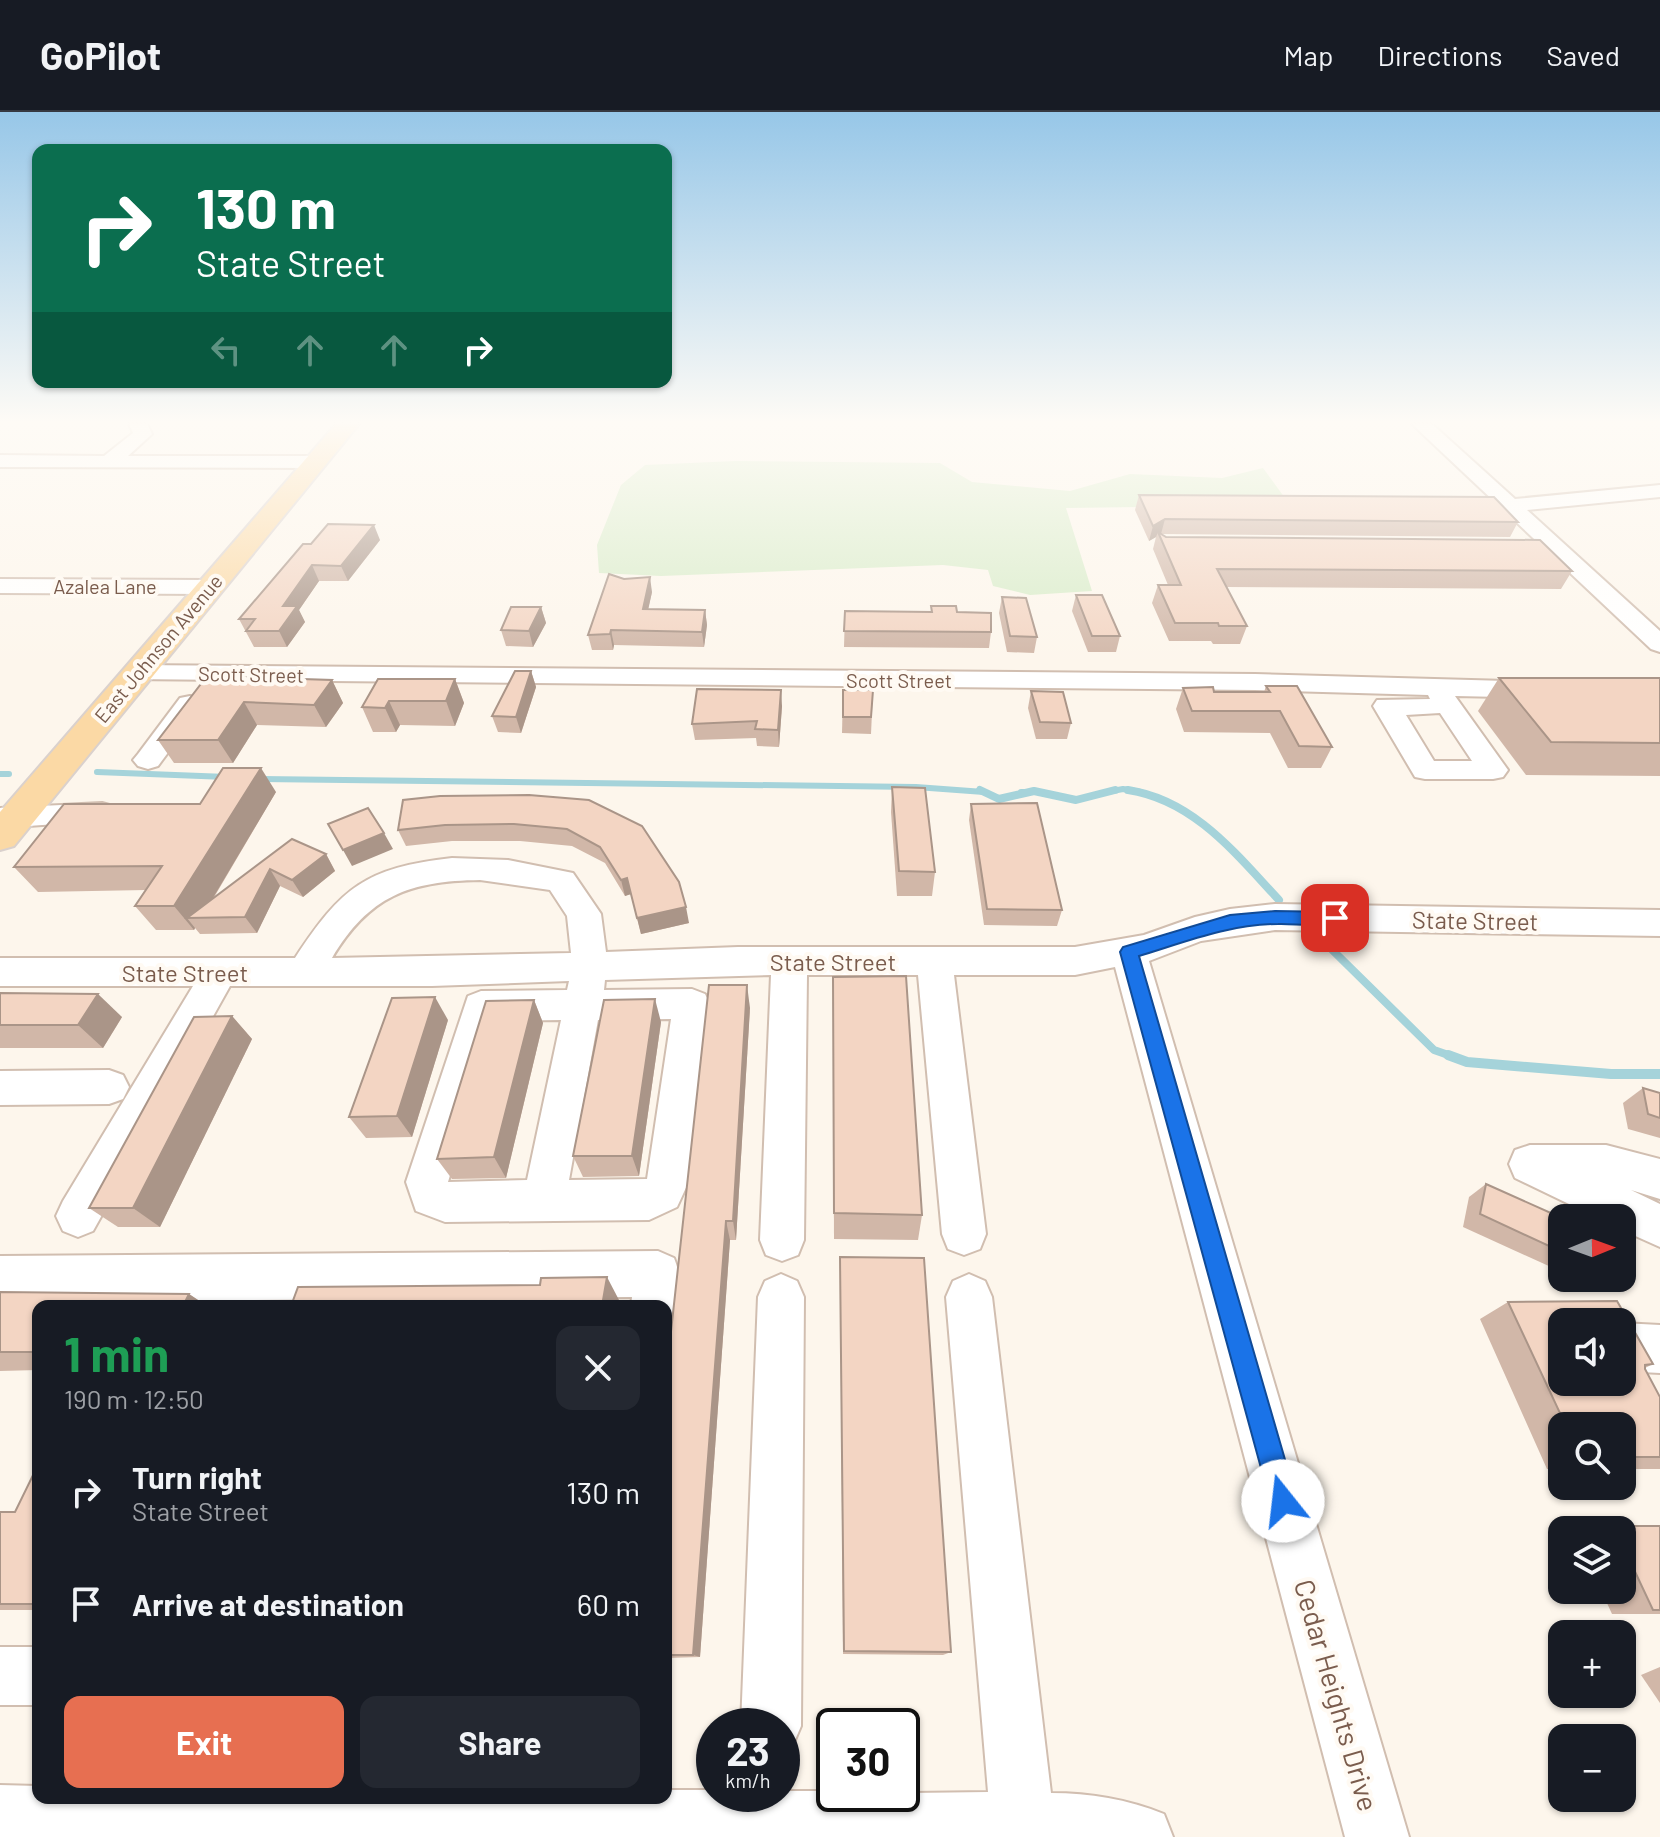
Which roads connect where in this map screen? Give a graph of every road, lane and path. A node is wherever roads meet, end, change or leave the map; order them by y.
1 (280, 504) edge
2 (1524, 504) edge
3 (1509, 506) joint
4 (1521, 546) edge
5 (1553, 547) junction
6 (0, 586) edge
7 (210, 587) junction
8 (1660, 644) edge
9 (137, 673) junction
10 (212, 674) junction
11 (1570, 690) edge
12 (148, 760) dead end
13 (125, 813) edge
14 (5, 824) edge
15 (1660, 923) edge
16 (1129, 952) junction
17 (789, 961) junction
18 (935, 961) junction
19 (590, 966) junction
20 (0, 972) edge
21 (220, 972) junction
22 (305, 972) junction
23 (583, 1005) junction
24 (109, 1087) dead end
25 (0, 1088) edge
26 (1660, 1179) edge
27 (544, 1200) junction
28 (78, 1216) dead end
29 (1660, 1226) edge
30 (964, 1234) dead end
31 (782, 1240) dead end
32 (0, 1279) edge
33 (288, 1292) edge
34 (781, 1297) dead end
35 (969, 1297) dead end
36 (655, 1300) edge
37 (0, 1676) edge
38 (32, 1676) edge
39 (771, 1708) edge
40 (83, 1808) edge
41 (800, 1810) edge
42 (751, 1812) edge
43 (0, 1817) edge
44 (1023, 1825) junction
45 (674, 1830) edge
46 (1141, 1837) edge
47 (1377, 1837) edge

1 - 7 main road, East Johnson Avenue
2 - 3 street
3 - 5 street
4 - 5 street
5 - 8 street
6 - 7 street, Azalea Lane
7 - 9 main road, East Johnson Avenue
9 - 10 street, Scott Street
9 - 14 main road, East Johnson Avenue
10 - 11 street, Scott Street
10 - 12 street
13 - 14 street
15 - 16 street, State Street
16 - 18 street, State Street
16 - 47 street, Cedar Heights Drive
17 - 18 street, State Street
17 - 19 street, State Street
17 - 31 street
18 - 30 street
19 - 22 street, State Street
19 - 22 street
19 - 23 street
20 - 21 street, State Street
21 - 22 street, State Street
21 - 28 street
23 - 27 street
23 - 27 street
23 - 27 street
24 - 25 street
26 - 29 street
32 - 33 street
33 - 36 street
34 - 39 street
35 - 44 street
37 - 38 street
40 - 43 street
40 - 45 street
41 - 44 street
42 - 45 street
44 - 46 street

